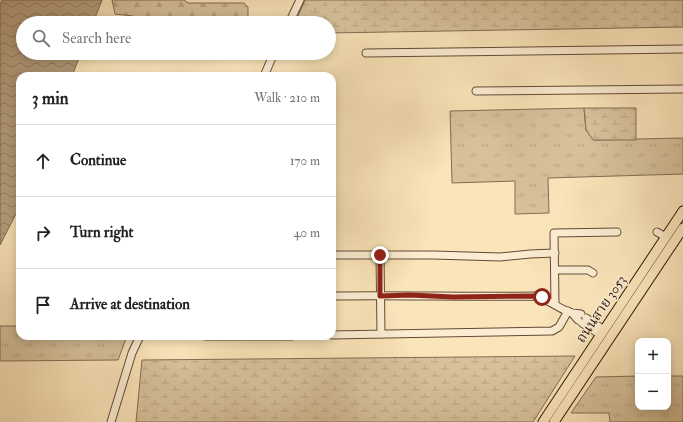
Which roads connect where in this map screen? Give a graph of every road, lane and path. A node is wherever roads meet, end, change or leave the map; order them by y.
1 (300, 0) edge
2 (292, 16) edge
3 (683, 49) edge
4 (366, 53) dead end
5 (271, 60) edge
6 (266, 72) edge
7 (683, 89) edge
8 (476, 91) dead end
9 (683, 211) edge
10 (683, 228) edge
11 (617, 232) dead end
12 (657, 232) dead end
13 (666, 237) junction
14 (555, 253) junction
15 (336, 255) edge
16 (380, 255) junction
17 (555, 270) junction
18 (593, 273) dead end
19 (336, 296) edge
20 (380, 296) junction
21 (555, 304) junction
22 (570, 312) junction
23 (603, 332) junction
24 (381, 334) junction
25 (336, 335) edge
26 (138, 340) edge
27 (111, 422) edge
28 (543, 422) edge
29 (554, 422) edge

1 - 2 street
3 - 4 street
5 - 6 street
7 - 8 street
9 - 13 main road, ถนนสาย 3053
10 - 29 main road, ถนนสาย 3053
11 - 14 street
12 - 13 street
13 - 23 main road, ถนนสาย 3053
14 - 16 street
14 - 17 street
15 - 16 street
16 - 20 street
17 - 18 street
17 - 21 street
19 - 20 street
20 - 21 street
20 - 24 street
21 - 22 street
22 - 23 street
22 - 24 street
23 - 28 main road, ถนนสาย 3053
24 - 25 street
26 - 27 street

